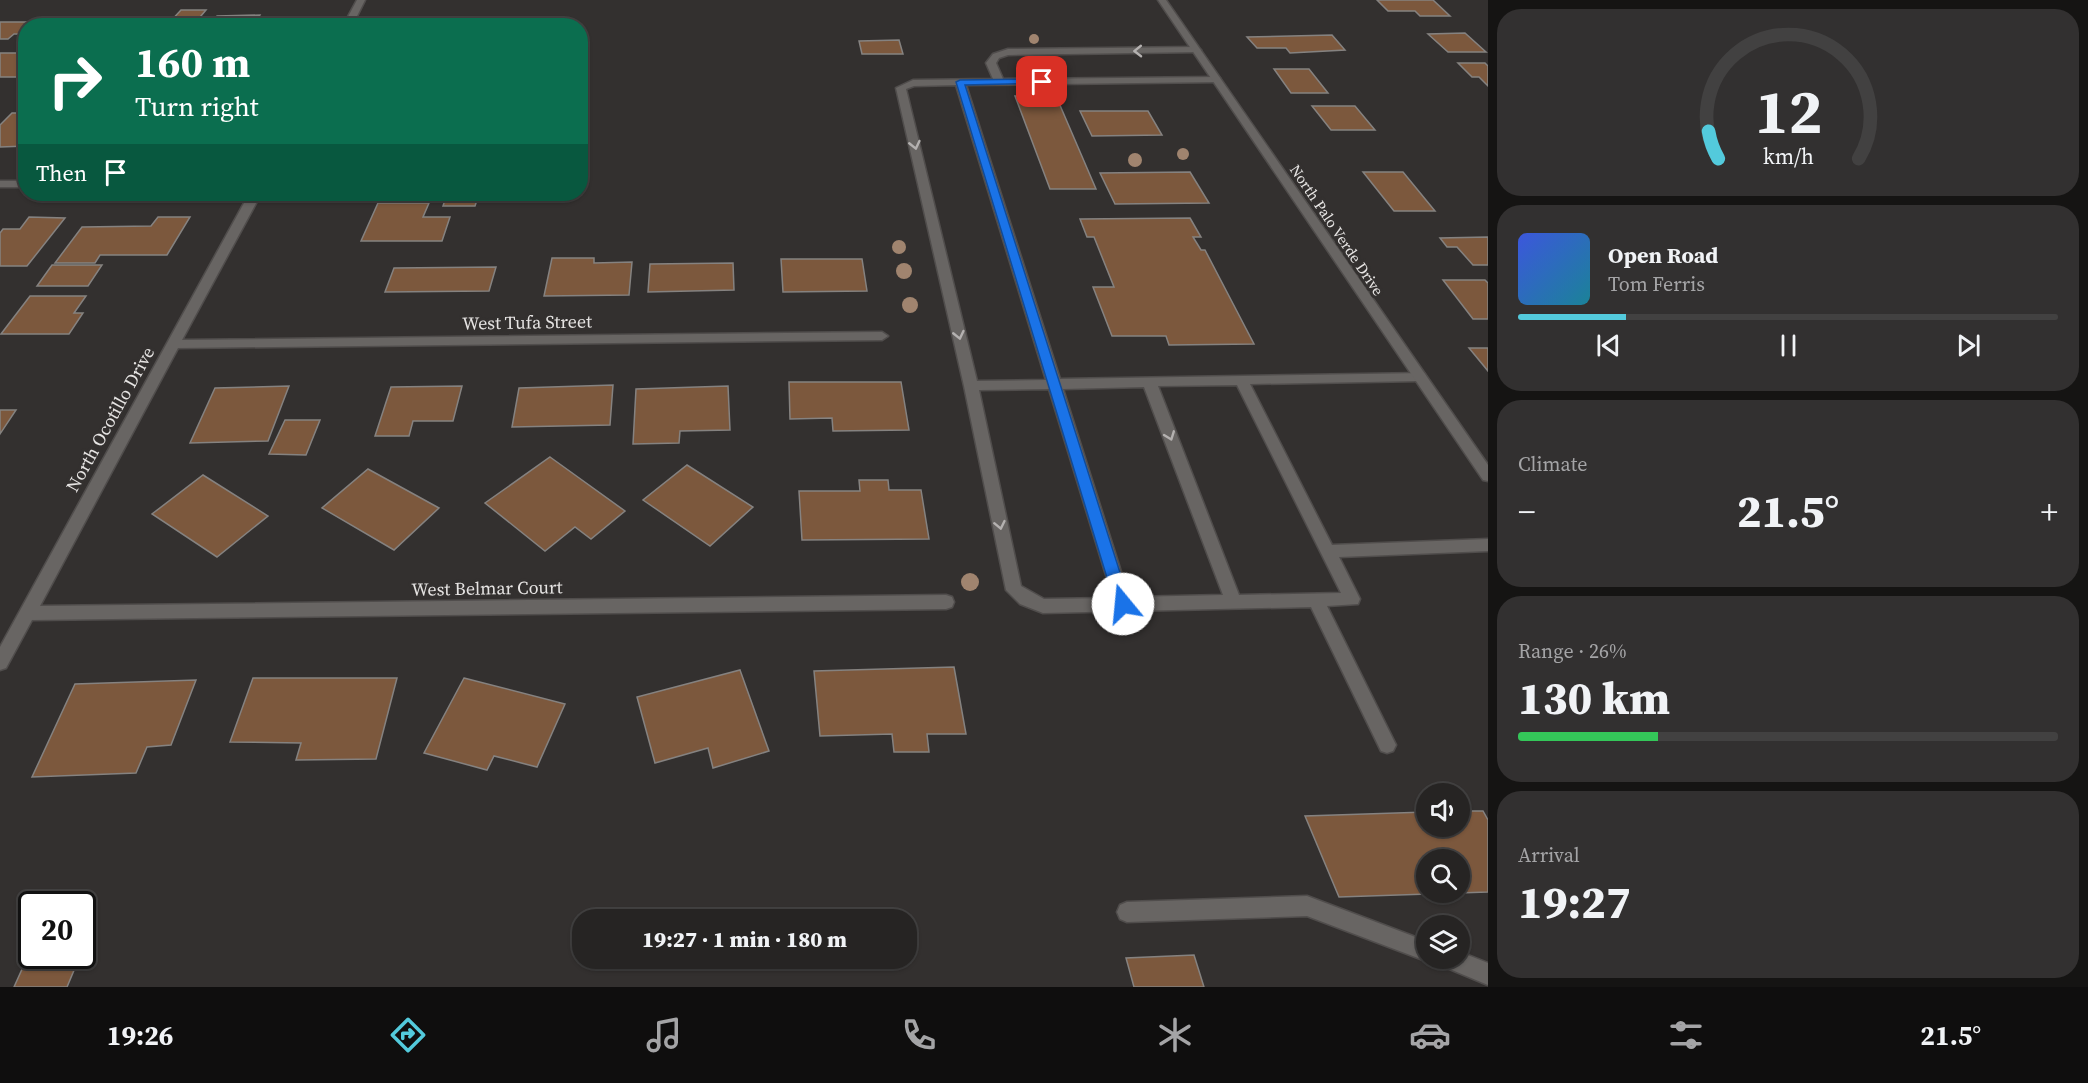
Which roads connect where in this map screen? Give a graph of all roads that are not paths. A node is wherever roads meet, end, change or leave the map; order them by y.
1 (361, 0) edge
2 (1162, 0) edge
3 (351, 18) edge
4 (1196, 50) junction
5 (1217, 80) junction
6 (960, 82) junction
7 (999, 82) junction
8 (0, 184) edge
9 (18, 184) edge
10 (251, 201) edge
11 (882, 336) dead end
12 (173, 344) junction
13 (1419, 376) junction
14 (1241, 379) junction
15 (1149, 382) junction
16 (1056, 384) junction
17 (971, 386) junction
18 (1488, 476) edge
19 (1488, 545) edge
20 (1327, 550) junction
21 (1316, 600) junction
22 (946, 602) dead end
23 (1234, 602) junction
24 (1123, 604) junction
25 (28, 613) junction
26 (0, 663) edge
27 (1387, 745) dead end
28 (1127, 912) dead end
29 (1416, 947) edge
30 (1470, 967) edge
31 (1488, 974) edge

1 - 3 street
2 - 4 street, North Palo Verde Drive
4 - 5 street, North Palo Verde Drive
4 -> 7 street
5 - 7 street
5 - 13 street, North Palo Verde Drive
6 - 7 street
6 - 16 street
6 -> 17 street
8 - 9 street
10 - 12 street, North Ocotillo Drive
11 - 12 street, West Tufa Street
12 - 25 street, North Ocotillo Drive
13 - 14 street
13 - 18 street, North Palo Verde Drive
14 - 15 street
14 - 20 street
15 - 16 street
15 -> 23 street
16 - 17 street
16 - 24 street
17 -> 24 street
19 - 20 street
20 - 21 street
21 - 23 street
21 - 27 street
22 - 25 street, West Belmar Court
23 - 24 street
25 - 26 street, North Ocotillo Drive
28 - 29 street
30 - 31 street

